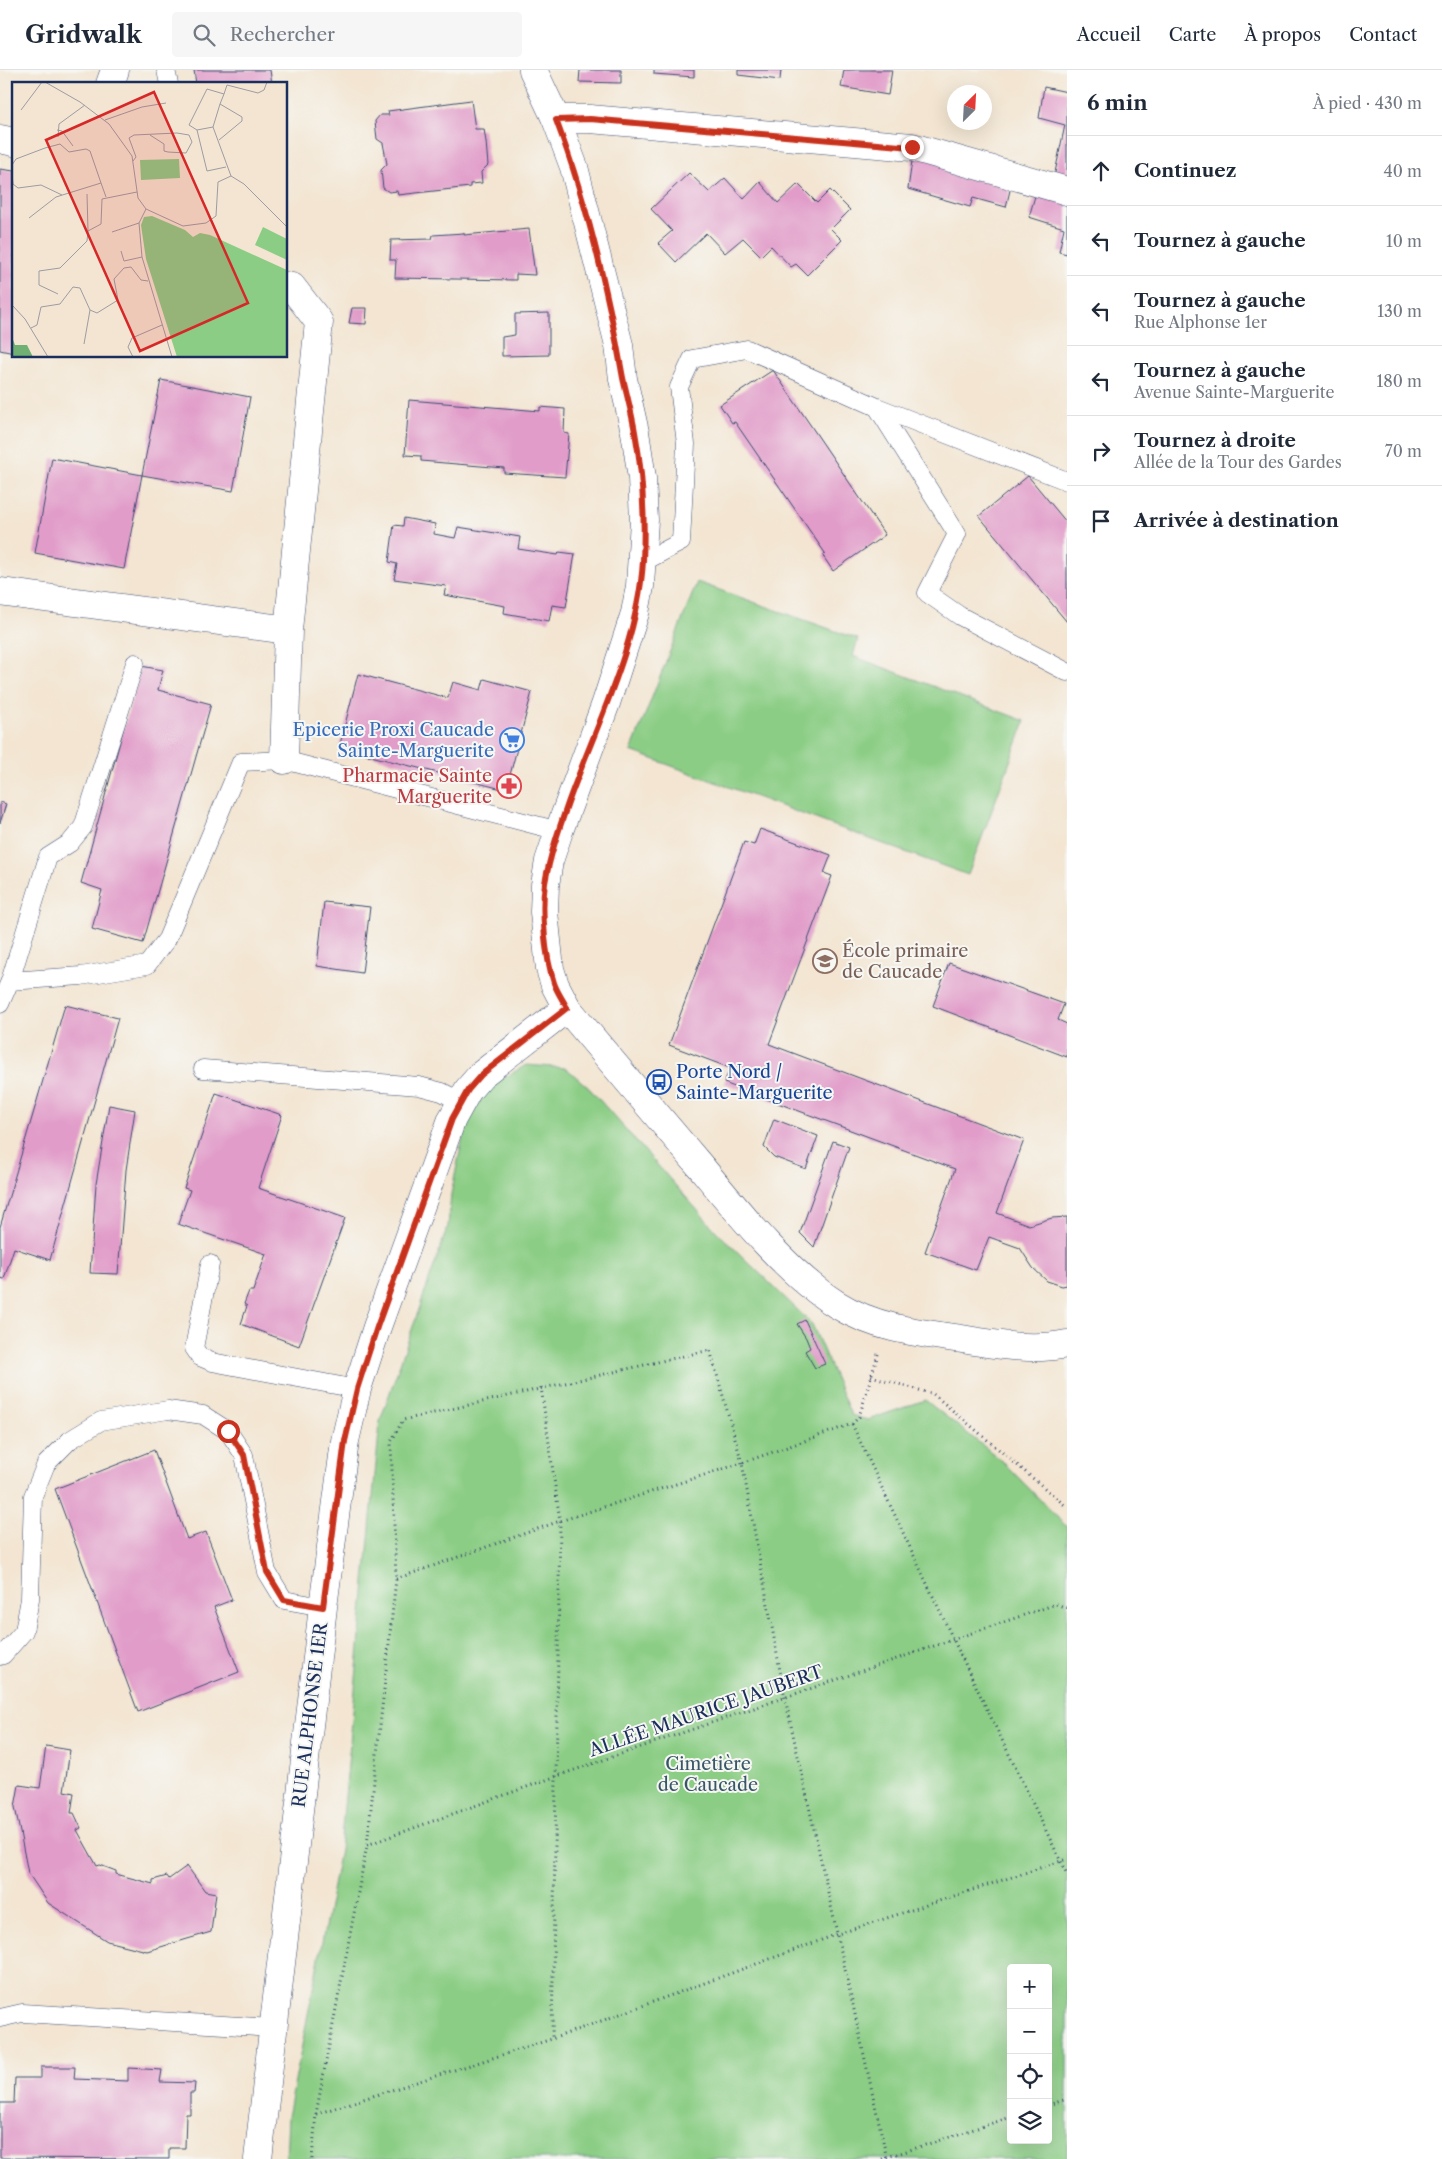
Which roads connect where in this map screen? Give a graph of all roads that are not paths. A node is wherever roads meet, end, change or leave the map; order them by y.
1 (115, 70) edge
2 (533, 70) edge
3 (111, 82) edge
4 (556, 120) junction
5 (1067, 191) edge
6 (288, 286) edge
7 (877, 407) junction
8 (1067, 481) edge
9 (642, 562) junction
10 (0, 592) edge
11 (288, 630) junction
12 (135, 663) dead end
13 (1067, 672) edge
14 (284, 760) junction
15 (559, 831) junction
16 (10, 981) junction
17 (0, 1004) edge
18 (567, 1008) junction
19 (203, 1069) dead end
20 (461, 1102) junction
21 (210, 1264) dead end
22 (1067, 1344) edge
23 (357, 1389) junction
24 (323, 1607) junction
25 (0, 1656) edge
26 (0, 2018) edge
27 (272, 2028) junction
28 (258, 2159) edge

1 - 3 street
2 - 4 street
4 - 5 street
4 - 9 street
6 - 11 street
7 - 8 lane
7 - 9 lane
7 - 13 lane
9 - 15 street
10 - 11 street
11 - 14 street
12 - 16 lane
14 - 15 lane
14 - 16 lane
15 - 18 street
16 - 17 lane
18 - 20 street, RUE ALPHONSE 1ER
18 - 22 street
19 - 20 lane
20 - 23 street, RUE ALPHONSE 1ER
21 - 23 lane
23 - 24 street, RUE ALPHONSE 1ER
24 - 25 lane
24 - 27 street, RUE ALPHONSE 1ER
26 - 27 lane
27 - 28 street, RUE ALPHONSE 1ER

